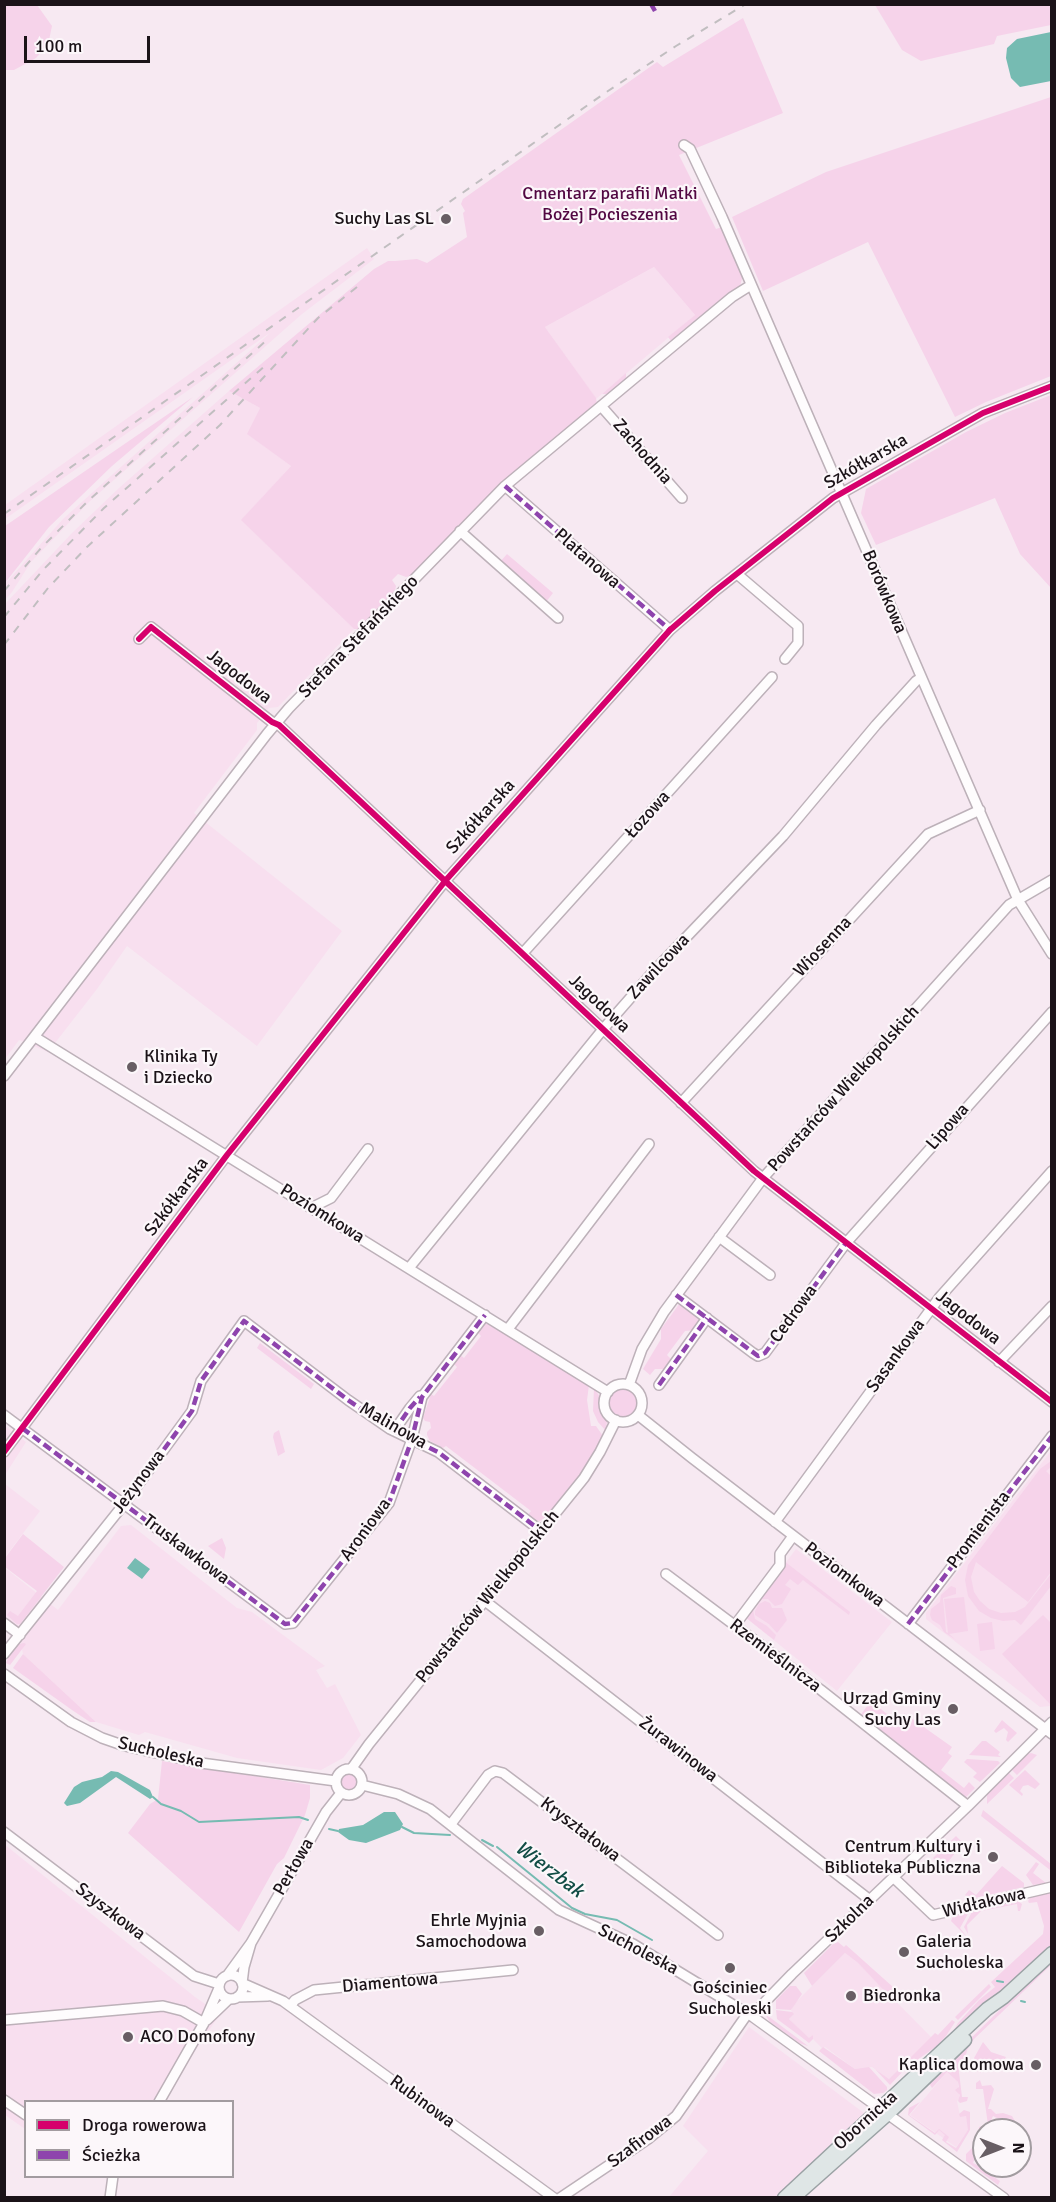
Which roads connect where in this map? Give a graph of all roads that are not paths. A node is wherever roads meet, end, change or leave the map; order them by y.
1 (684, 145) dead end
2 (752, 285) junction
3 (1052, 386) edge
4 (601, 406) junction
5 (505, 486) junction
6 (842, 492) junction
7 (682, 498) dead end
8 (460, 531) junction
9 (737, 574) junction
10 (558, 618) dead end
11 (670, 630) junction
12 (139, 639) dead end
13 (785, 659) dead end
14 (772, 677) dead end
15 (921, 678) junction
16 (276, 723) junction
17 (980, 810) junction
18 (446, 880) junction
19 (1052, 880) edge
20 (1018, 900) junction
21 (523, 954) junction
22 (1052, 954) edge
23 (1052, 1012) edge
24 (604, 1028) junction
25 (35, 1037) junction
26 (4, 1076) edge
27 (681, 1103) junction
28 (649, 1144) dead end
29 (368, 1149) dead end
30 (227, 1155) junction
31 (1052, 1171) edge
32 (763, 1178) junction
33 (331, 1198) junction
34 (314, 1209) junction
35 (327, 1217) junction
36 (718, 1237) junction
37 (846, 1243) junction
38 (409, 1268) junction
39 (770, 1275) dead end
40 (676, 1294) junction
41 (1052, 1306) edge
42 (931, 1308) junction
43 (484, 1315) junction
44 (707, 1318) junction
45 (244, 1320) joint
46 (508, 1329) junction
47 (999, 1362) junction
48 (629, 1385) junction
49 (659, 1385) dead end
50 (426, 1390) junction
51 (608, 1392) junction
52 (1052, 1402) edge
53 (638, 1414) junction
54 (4, 1415) edge
55 (616, 1420) junction
56 (22, 1428) junction
57 (394, 1431) junction
58 (1052, 1436) edge
59 (412, 1439) junction
60 (4, 1452) edge
61 (124, 1504) junction
62 (775, 1522) junction
63 (541, 1531) junction
64 (793, 1536) junction
65 (666, 1574) dead end
66 (485, 1601) junction
67 (4, 1623) edge
68 (293, 1623) joint
69 (908, 1624) junction
70 (735, 1625) junction
71 (20, 1635) junction
72 (4, 1654) edge
73 (4, 1674) edge
74 (1050, 1728) edge
75 (352, 1768) junction
76 (336, 1781) junction
77 (362, 1785) junction
78 (341, 1793) junction
79 (968, 1806) junction
80 (451, 1824) junction
81 (4, 1832) edge
82 (894, 1878) junction
83 (1052, 1887) edge
84 (870, 1900) junction
85 (718, 1935) dead end
86 (251, 1943) junction
87 (1052, 1953) edge
88 (513, 1970) dead end
89 (226, 1976) junction
90 (242, 1983) junction
91 (219, 1986) junction
92 (274, 1996) junction
93 (233, 1998) junction
94 (290, 2006) junction
95 (751, 2015) junction
96 (4, 2020) edge
97 (204, 2023) junction
98 (4, 2100) edge
99 (160, 2100) edge
100 (884, 2111) junction
101 (24, 2114) edge
102 (113, 2178) edge
103 (110, 2198) edge
104 (555, 2198) edge
105 (560, 2198) edge
106 (784, 2198) edge
107 (794, 2198) edge
108 (1004, 2198) edge

1 - 2 street, Borówkowa
2 - 4 street, Stefana Stefańskiego
2 - 6 street, Borówkowa
3 - 6 street, Szkółkarska
4 - 5 street, Stefana Stefańskiego
4 - 7 street, Zachodnia
5 - 8 street, Stefana Stefańskiego
5 - 11 street, Platanowa
6 - 9 street, Szkółkarska
6 - 15 street, Borówkowa
8 - 10 street
8 - 16 street, Stefana Stefańskiego
9 - 11 street, Szkółkarska
9 - 13 street
11 - 18 street, Szkółkarska
12 - 16 street, Jagodowa
14 - 21 street, Łozowa
15 - 17 street, Borówkowa
15 - 24 street, Zawilcowa
16 - 18 street, Jagodowa
16 - 25 street, Stefana Stefańskiego
17 - 20 street, Borówkowa
17 - 27 street, Wiosenna
18 - 21 street, Jagodowa
18 - 30 street, Szkółkarska
19 - 20 street, Powstańców Wielkopolskich
20 - 22 street, Borówkowa
20 - 32 street, Powstańców Wielkopolskich
21 - 24 street, Jagodowa
23 - 37 street, Lipowa
24 - 27 street, Jagodowa
24 - 38 street, Zawilcowa
25 - 26 street, Stefana Stefańskiego
25 - 30 street, Poziomkowa
27 - 32 street, Jagodowa
28 - 46 street
29 - 33 street
30 - 34 street, Poziomkowa
30 - 56 street, Szkółkarska
31 - 42 street, Sasankowa
32 - 36 street, Powstańców Wielkopolskich
32 - 37 street, Jagodowa
33 - 34 street
33 - 35 street
34 - 35 street, Poziomkowa
35 - 38 street, Poziomkowa
36 - 39 street
36 - 40 street, Powstańców Wielkopolskich
37 - 42 street, Jagodowa
37 - 44 street, Cedrowa
38 - 43 street, Poziomkowa
40 - 44 street, Cedrowa
40 - 48 street, Powstańców Wielkopolskich
41 - 47 street
42 - 47 street, Jagodowa
42 - 62 street, Sasankowa
43 - 46 street, Poziomkowa
43 - 50 street, Aroniowa
44 - 49 street
45 - 57 street, Malinowa
45 - 61 street, Jeżynowa
46 - 51 street, Poziomkowa
47 - 52 street, Jagodowa
48 - 51 street
48 - 53 street
50 - 57 street, Aroniowa
50 - 59 street, Aroniowa
51 - 55 street
53 - 55 street
53 - 62 street, Poziomkowa
54 - 56 street
55 - 63 street, Powstańców Wielkopolskich
56 - 60 street, Szkółkarska
56 - 61 street, Truskawkowa
57 - 59 street, Malinowa
58 - 69 street, Promienista
59 - 63 street, Malinowa
59 - 68 street, Aroniowa
61 - 68 street, Truskawkowa
61 - 71 street, Jeżynowa
62 - 64 street, Poziomkowa
63 - 66 street, Powstańców Wielkopolskich
64 - 69 street, Poziomkowa
64 - 70 street
65 - 70 street, Rzemieślnicza
66 - 75 street, Powstańców Wielkopolskich
66 - 84 street, Żurawinowa
67 - 71 street
69 - 74 street, Poziomkowa
70 - 79 street, Rzemieślnicza
71 - 72 street, Jeżynowa
73 - 76 street, Sucholeska
74 - 79 street, Szkolna
75 - 76 street
75 - 77 street
76 - 78 street
77 - 78 street
77 - 80 street, Sucholeska
78 - 86 street, Perłowa
79 - 82 street, Szkolna
80 - 85 street, Kryształowa
80 - 95 street, Sucholeska
81 - 91 street, Szyszkowa
82 - 83 street, Widłakowa
82 - 84 street, Szkolna
84 - 95 street, Szkolna
86 - 89 street, Perłowa
86 - 90 street, Perłowa
87 - 100 main road, Obornicka
88 - 94 street, Diamentowa
89 - 90 street
89 - 91 street
90 - 92 street
90 - 93 street
91 - 93 street
91 - 97 street
92 - 93 street
92 - 94 street
93 - 97 street
94 - 104 street, Rubinowa
95 - 100 street, Sucholeska
95 - 105 street, Szafirowa
96 - 97 street
97 - 99 street
98 - 101 street
100 - 106 main road, Obornicka
100 - 107 main road, Obornicka
100 - 108 street, Sucholeska
102 - 103 street

